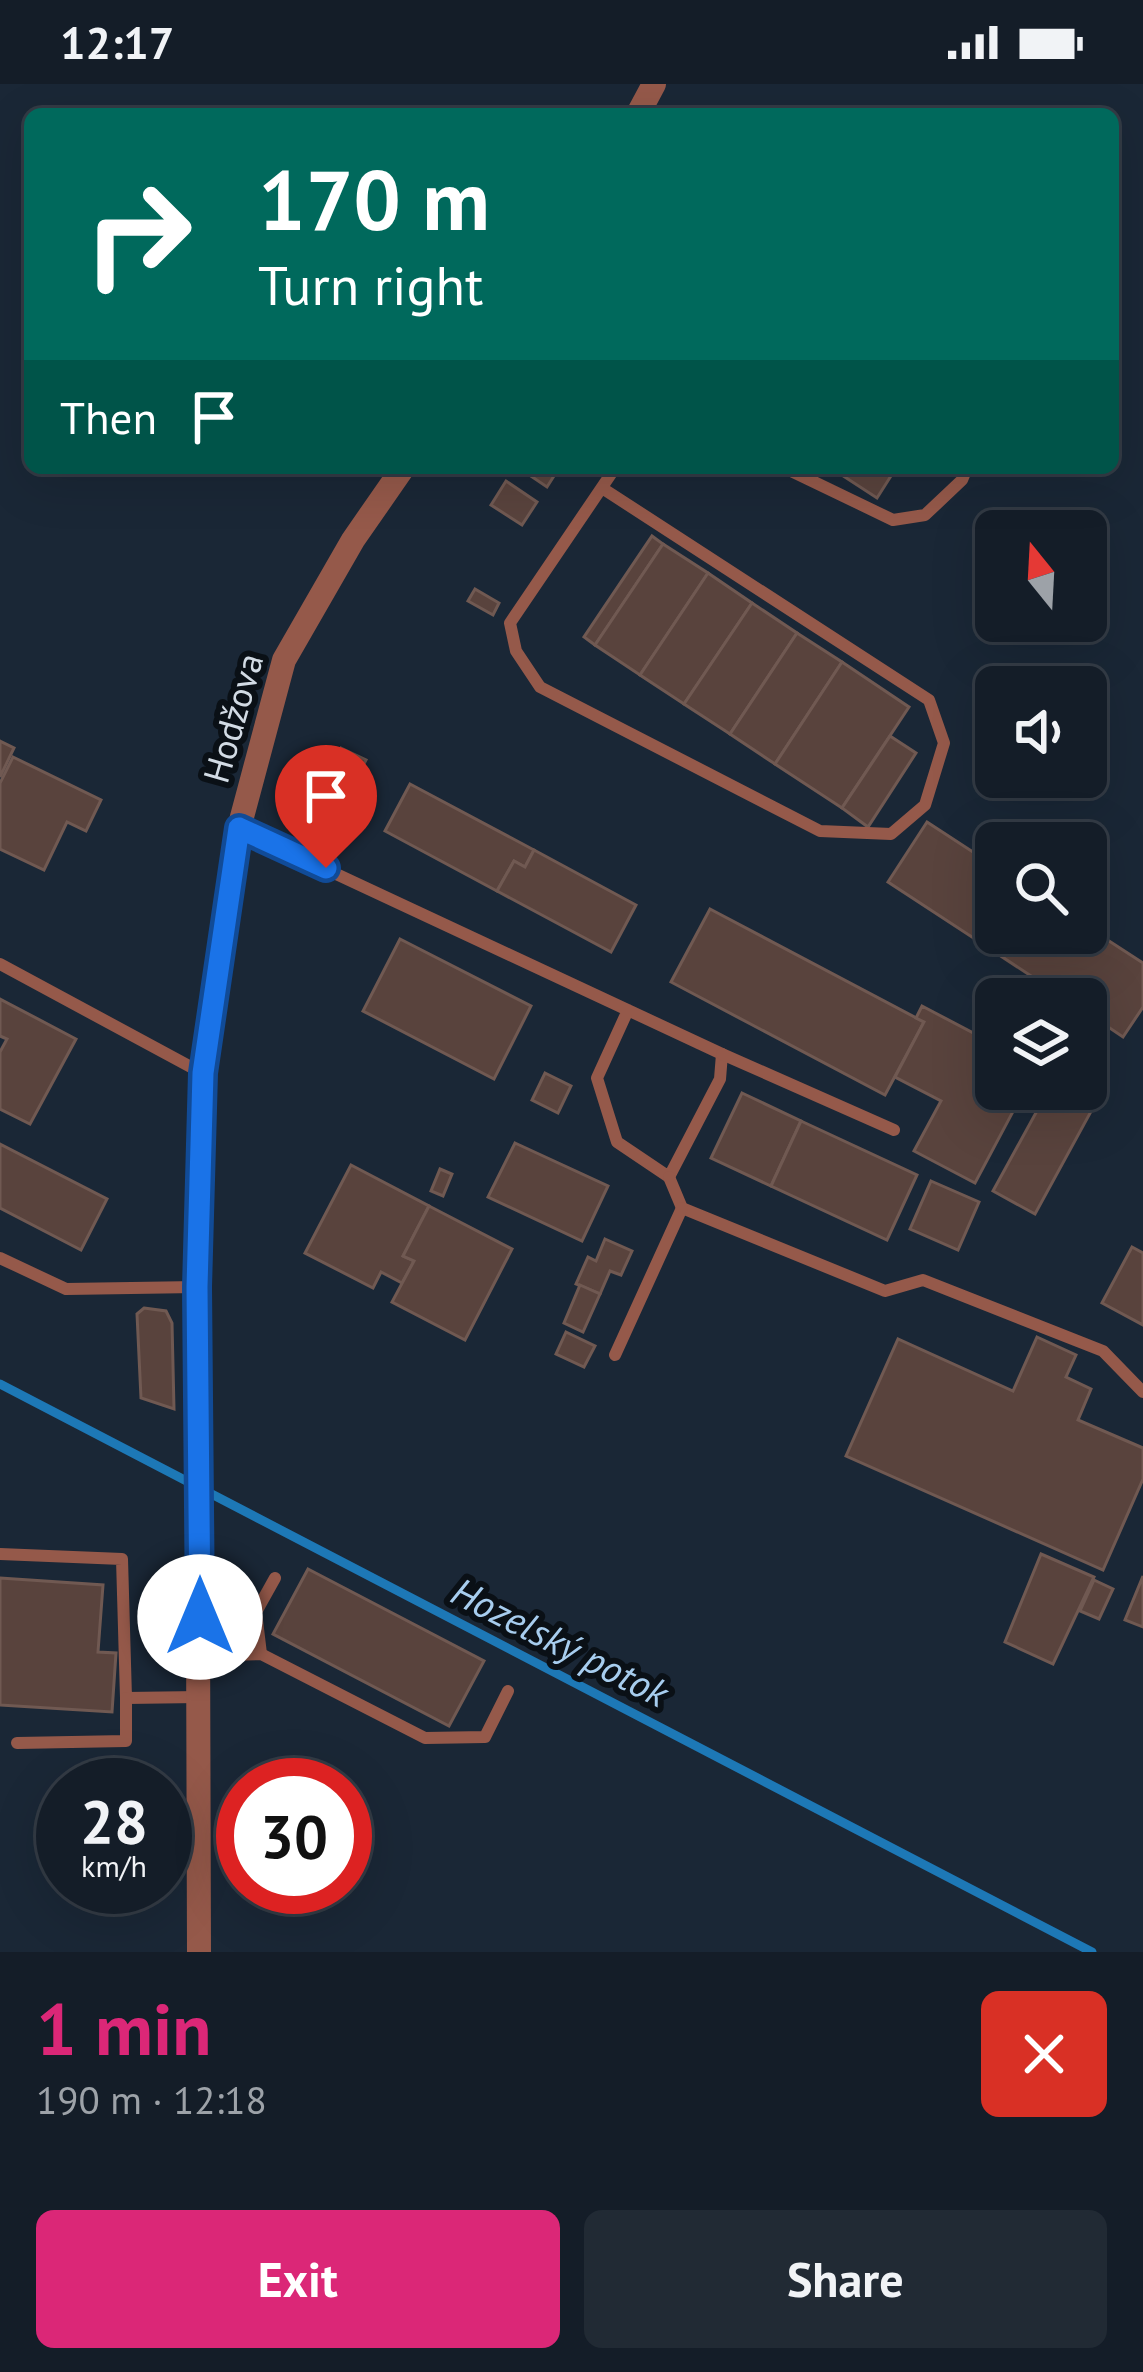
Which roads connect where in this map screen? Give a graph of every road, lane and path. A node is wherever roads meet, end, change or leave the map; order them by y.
1 (399, 474) edge
2 (611, 474) edge
3 (797, 474) edge
4 (964, 474) edge
5 (602, 488) junction
6 (239, 828) junction
7 (0, 964) edge
8 (628, 1010) junction
9 (722, 1054) junction
10 (203, 1073) junction
11 (894, 1130) dead end
12 (669, 1177) junction
13 (682, 1208) junction
14 (0, 1258) edge
15 (197, 1287) junction
16 (615, 1355) dead end
17 (1143, 1392) edge
18 (0, 1554) edge
19 (275, 1578) dead end
20 (261, 1654) junction
21 (200, 1656) junction
22 (508, 1690) dead end
23 (200, 1697) junction
24 (126, 1698) junction
25 (17, 1743) dead end
26 (199, 1952) edge

1 - 6 street, Hodžova
2 - 5 lane
3 - 4 lane
5 - 5 lane
6 - 8 lane
6 - 10 street, Hodžova
7 - 10 lane
8 - 9 lane
8 - 12 lane
9 - 11 lane
9 - 12 lane
10 - 15 street, Hodžova
12 - 13 lane
13 - 16 lane
13 - 17 lane
14 - 15 lane
15 - 21 street, Hodžova
18 - 24 lane
19 - 20 lane
20 - 21 lane
20 - 22 lane
21 - 23 street, Hodžova
23 - 24 lane
23 - 26 street, Hodžova
24 - 25 lane

